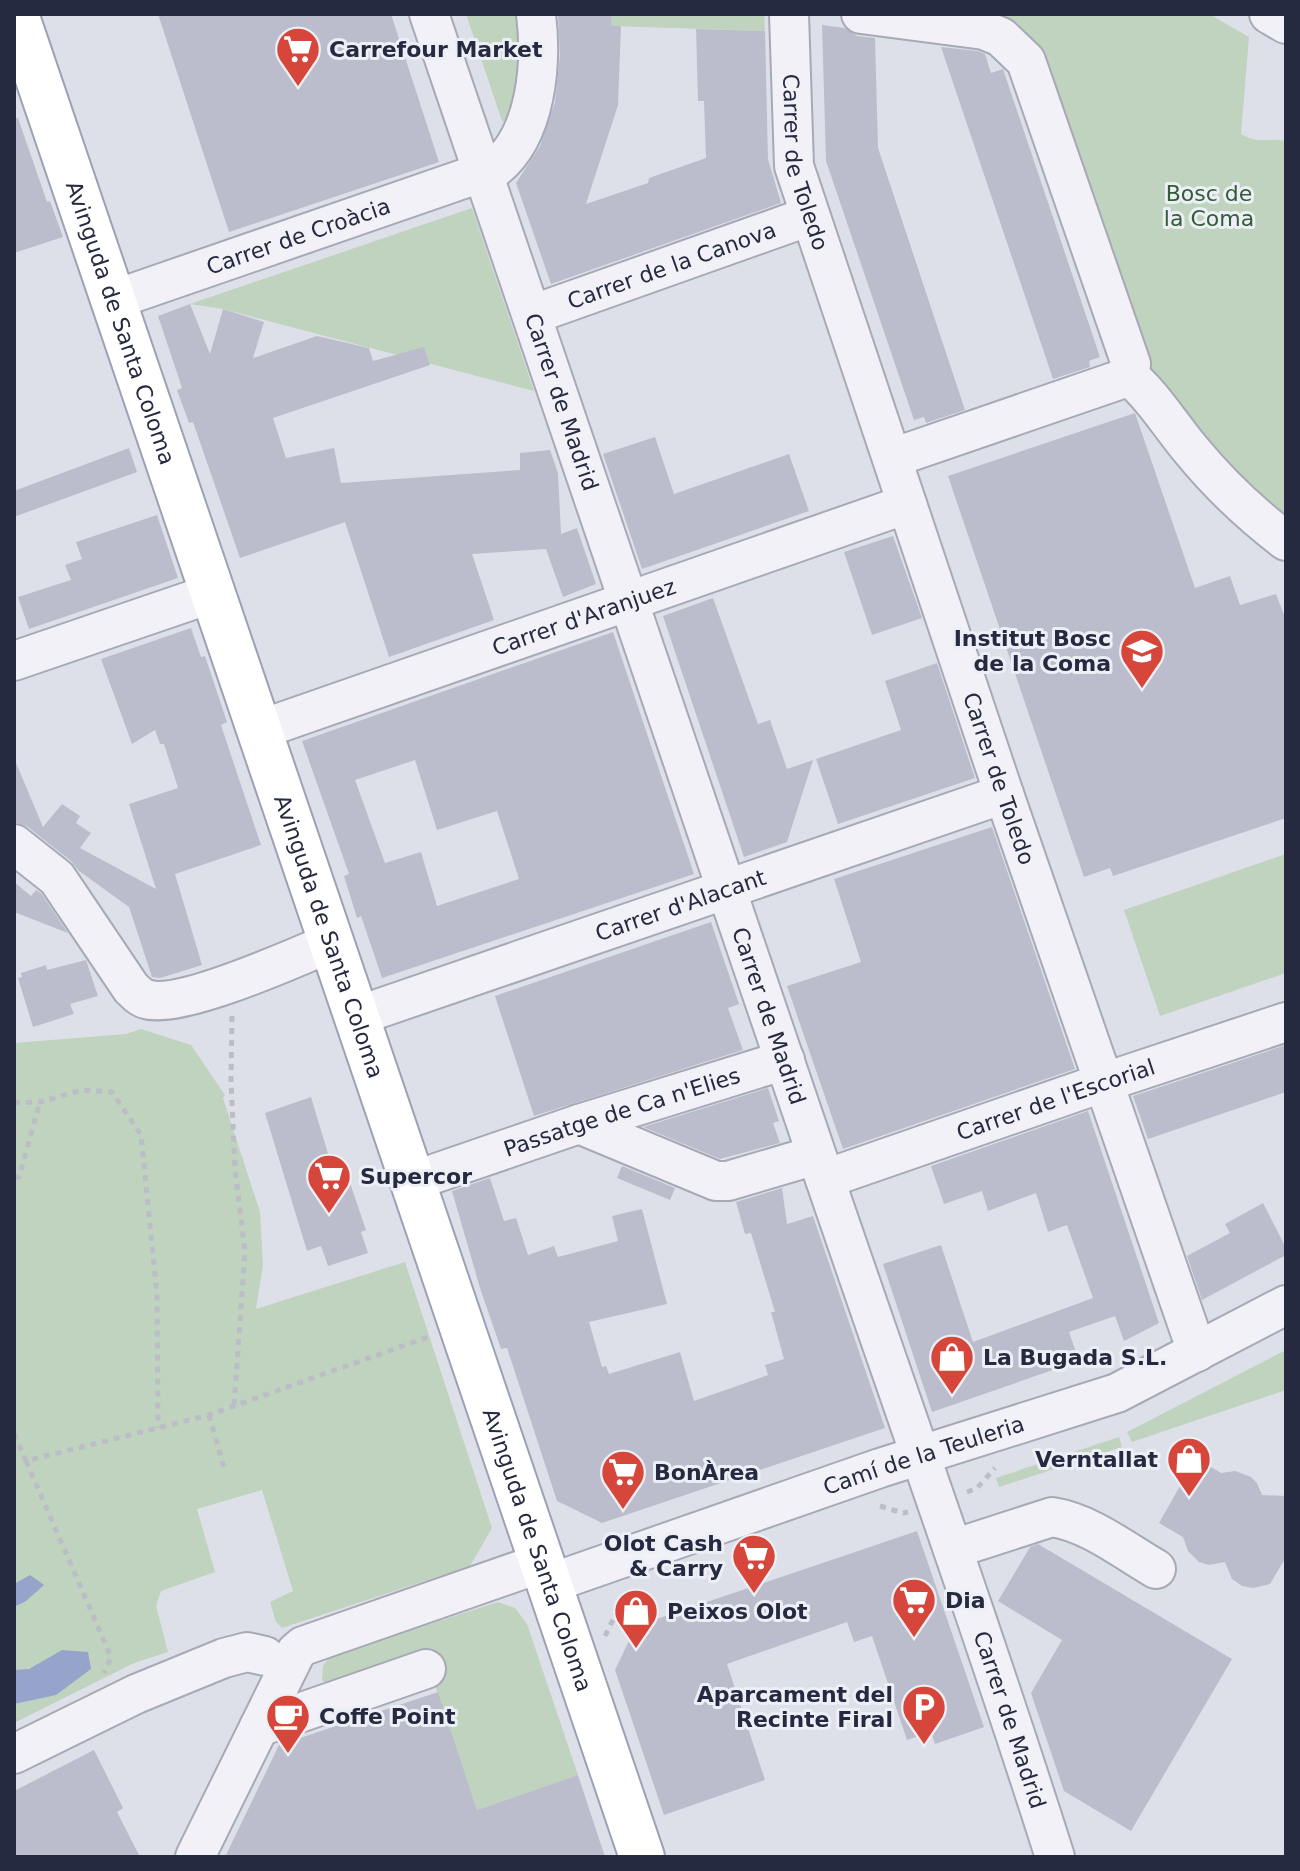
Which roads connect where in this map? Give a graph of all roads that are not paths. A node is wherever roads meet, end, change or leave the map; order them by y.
1 (16, 14) edge
2 (429, 14) edge
3 (536, 14) edge
4 (789, 14) edge
5 (861, 14) edge
6 (1269, 14) edge
7 (1286, 24) edge
8 (484, 172) junction
9 (810, 216) junction
10 (113, 300) junction
11 (534, 314) junction
12 (1130, 370) junction
13 (892, 458) junction
14 (907, 504) junction
15 (1286, 541) edge
16 (213, 593) junction
17 (630, 601) junction
18 (14, 661) edge
19 (259, 730) junction
20 (1004, 794) junction
21 (14, 844) edge
22 (727, 889) junction
23 (332, 942) junction
24 (357, 1016) junction
25 (1286, 1022) edge
26 (785, 1060) junction
27 (1102, 1083) junction
28 (579, 1124) junction
29 (821, 1167) junction
30 (413, 1181) junction
31 (1286, 1305) edge
32 (1197, 1352) junction
33 (921, 1456) junction
34 (953, 1549) junction
35 (1156, 1569) dead end
36 (547, 1572) junction
37 (265, 1656) dead end
38 (426, 1669) dead end
39 (259, 1727) junction
40 (14, 1754) edge
41 (195, 1857) edge
42 (642, 1857) edge
43 (1055, 1857) edge

1 - 10 main road, Avinguda de Santa Coloma
2 - 8 street, Carrer de Madrid
3 - 8 street
4 - 9 street, Carrer de Toledo
5 - 12 street
6 - 7 street
8 - 10 street, Carrer de Croàcia
8 - 11 street, Carrer de Madrid
9 - 11 street, Carrer de la Canova
9 - 13 street, Carrer de Toledo
10 - 16 main road, Avinguda de Santa Coloma
11 - 17 street, Carrer de Madrid
12 - 13 street
12 - 15 street
13 - 14 street, Carrer de Toledo
14 - 17 street, Carrer d'Aranjuez
14 - 20 street, Carrer de Toledo
16 - 18 street
16 - 19 main road, Avinguda de Santa Coloma
17 - 19 street, Carrer d'Aranjuez
17 - 22 street, Carrer de Madrid
19 - 23 main road, Avinguda de Santa Coloma
20 - 22 street, Carrer d'Alacant
20 - 27 street, Carrer de Toledo
21 - 23 street
22 - 24 street, Carrer d'Alacant
22 - 26 street, Carrer de Madrid
23 - 24 main road, Avinguda de Santa Coloma
24 - 30 main road, Avinguda de Santa Coloma
25 - 27 street, Carrer de l'Escorial
26 - 28 street, Passatge de Ca n'Elies
26 - 29 street, Carrer de Madrid
27 - 29 street, Carrer de l'Escorial
27 - 32 street, Carrer de Toledo
28 - 29 street, Carrer de l'Escorial
28 - 30 street, Passatge de Ca n'Elies
29 - 33 street, Carrer de Madrid
30 - 36 main road, Avinguda de Santa Coloma
31 - 32 street, Camí de la Teuleria
32 - 33 street, Camí de la Teuleria
33 - 34 street, Carrer de Madrid
33 - 36 street, Camí de la Teuleria
34 - 35 street
34 - 43 street, Carrer de Madrid
36 - 39 street, Camí de la Teuleria
36 - 42 main road, Avinguda de Santa Coloma
37 - 40 street
38 - 39 street
39 - 41 street, Camí de la Teuleria

